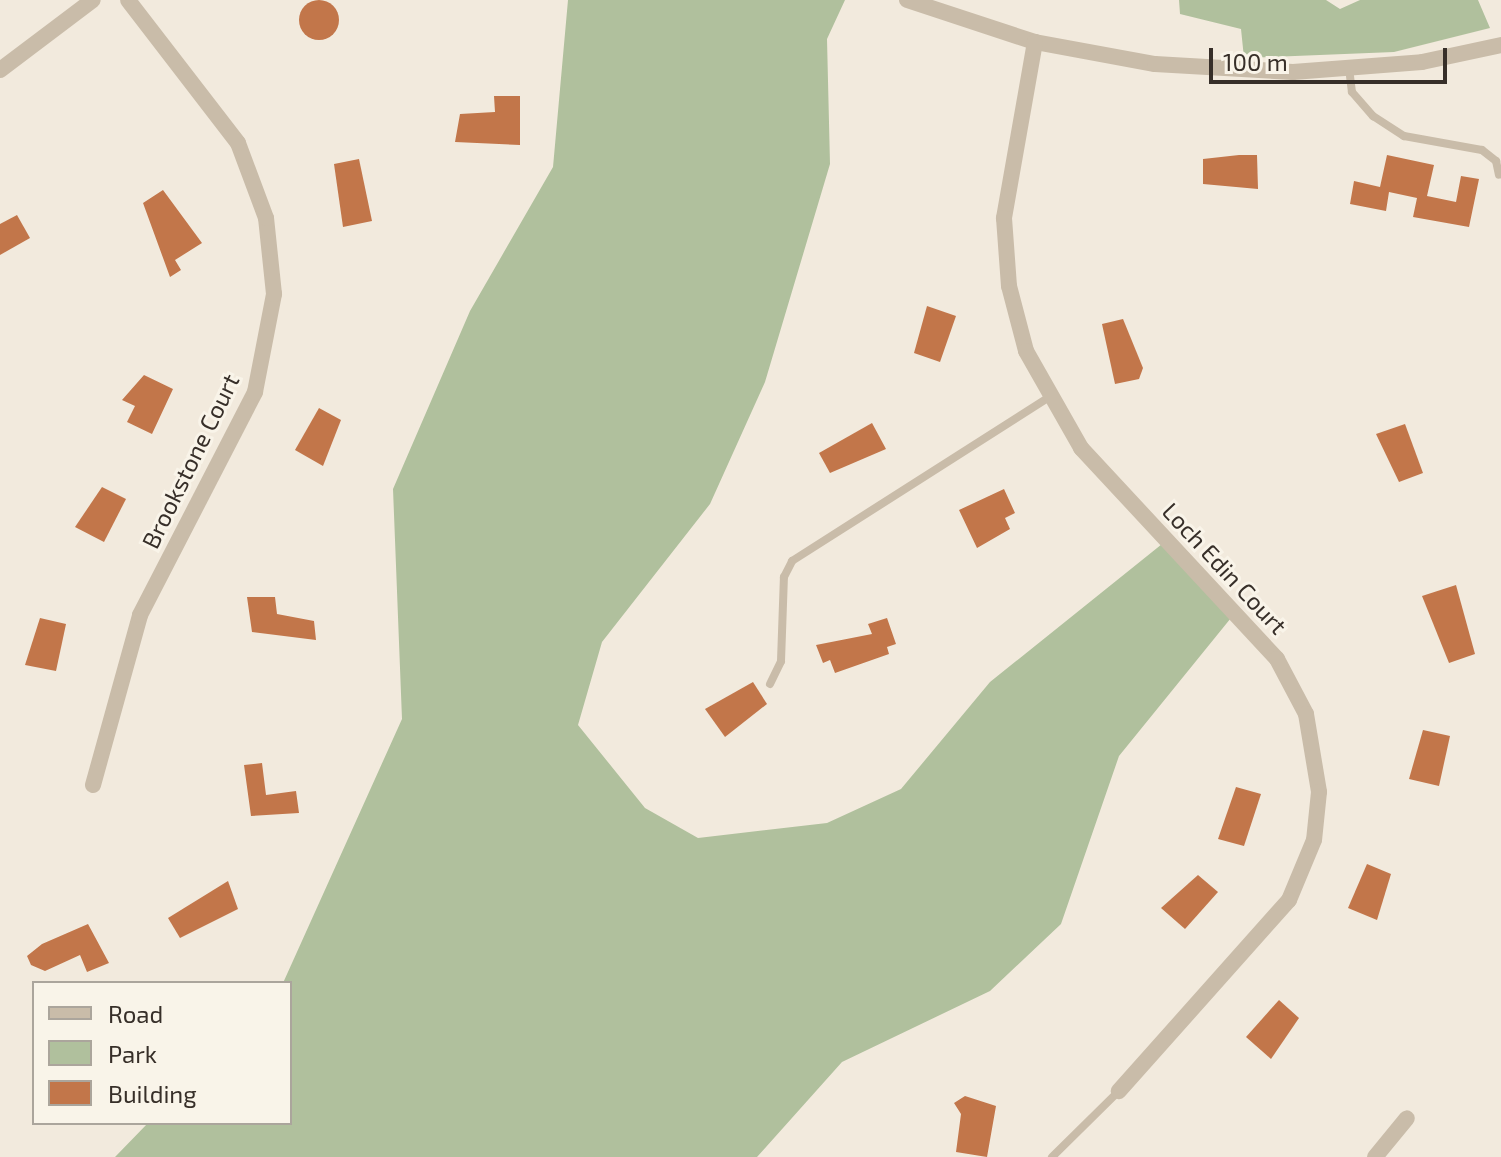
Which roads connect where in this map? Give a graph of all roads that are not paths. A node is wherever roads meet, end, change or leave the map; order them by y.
1 (93, 0) edge
2 (128, 0) edge
3 (907, 0) edge
4 (1035, 42) junction
5 (1501, 45) edge
6 (1349, 68) junction
7 (0, 70) edge
8 (1499, 175) dead end
9 (1048, 398) junction
10 (770, 684) dead end
11 (93, 785) dead end
12 (1119, 1091) joint
13 (1407, 1118) dead end
14 (1052, 1157) edge
15 (1375, 1157) edge

1 - 7 street
2 - 11 street, Brookstone Court
3 - 4 street
4 - 6 street
4 - 9 street, Loch Edin Court
5 - 6 street
6 - 8 lane
9 - 10 lane
9 - 12 street, Loch Edin Court
12 - 14 lane
13 - 15 street

